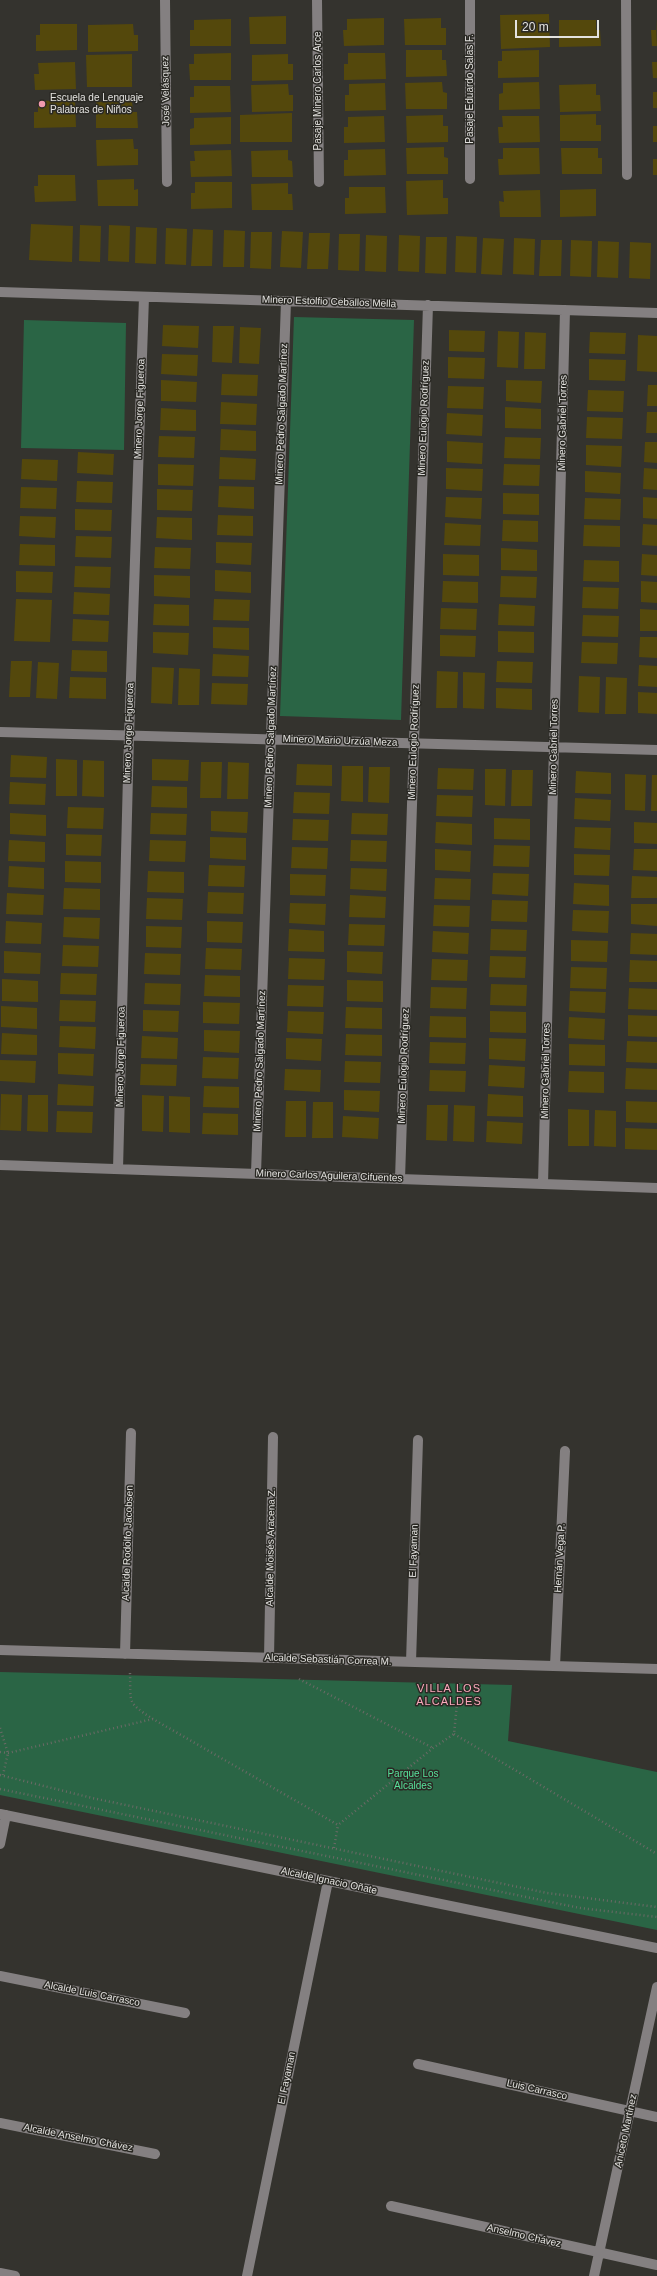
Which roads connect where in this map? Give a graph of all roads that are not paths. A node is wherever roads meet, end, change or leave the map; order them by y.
1 (165, 0) edge
2 (317, 0) edge
3 (470, 0) edge
4 (626, 0) edge
5 (628, 175) dead end
6 (470, 179) dead end
7 (167, 182) dead end
8 (319, 182) dead end
9 (0, 292) edge
10 (144, 297) junction
11 (286, 301) junction
12 (428, 305) junction
13 (565, 310) junction
14 (657, 313) edge
15 (0, 732) edge
16 (128, 736) junction
17 (271, 740) junction
18 (414, 743) junction
19 (554, 747) junction
20 (657, 750) edge
21 (0, 1165) edge
22 (118, 1169) junction
23 (256, 1174) junction
24 (400, 1179) junction
25 (543, 1184) junction
26 (657, 1188) edge
27 (131, 1432) dead end
28 (273, 1437) dead end
29 (418, 1440) dead end
30 (565, 1451) dead end
31 (0, 1650) edge
32 (125, 1654) junction
33 (269, 1658) junction
34 (411, 1662) junction
35 (555, 1666) junction
36 (657, 1669) edge
37 (3, 1814) edge
38 (0, 1844) edge
39 (328, 1881) junction
40 (657, 1948) edge
41 (0, 1976) edge
42 (657, 1987) edge
43 (185, 2013) dead end
44 (418, 2064) dead end
45 (630, 2111) junction
46 (657, 2117) edge
47 (0, 2123) edge
48 (156, 2154) dead end
49 (391, 2206) dead end
50 (599, 2253) junction
51 (657, 2265) edge
52 (0, 2273) edge
53 (15, 2276) edge
54 (247, 2276) edge
55 (594, 2276) edge

1 - 7 street, José Velásquez
2 - 8 street, Pasaje Minero Carlos Arce
3 - 6 street, Pasaje Eduardo Salas F.
4 - 5 street
9 - 10 street, Minero Estolfio Ceballos Mella
10 - 11 street, Minero Estolfio Ceballos Mella
10 - 16 street, Minero Jorge Figueroa
11 - 12 street, Minero Estolfio Ceballos Mella
11 - 17 street, Minero Pedro Salgado Martínez
12 - 13 street, Minero Estolfio Ceballos Mella
12 - 18 street, Minero Eulogio Rodríguez
13 - 14 street, Minero Estolfio Ceballos Mella
13 - 19 street, Minero Gabriel Torres
15 - 16 street, Minero Mario Urzúa Meza
16 - 17 street, Minero Mario Urzúa Meza
16 - 22 street, Minero Jorge Figueroa
17 - 18 street, Minero Mario Urzúa Meza
17 - 23 street, Minero Pedro Salgado Martínez
18 - 19 street, Minero Mario Urzúa Meza
18 - 24 street, Minero Eulogio Rodríguez
19 - 20 street, Minero Mario Urzúa Meza
19 - 25 street, Minero Gabriel Torres
21 - 22 street, Minero Carlos Aguilera Cifuentes
22 - 23 street, Minero Carlos Aguilera Cifuentes
23 - 24 street, Minero Carlos Aguilera Cifuentes
24 - 25 street, Minero Carlos Aguilera Cifuentes
25 - 26 street, Minero Carlos Aguilera Cifuentes
27 - 32 street, Alcalde Rodolfo Jacobsen
28 - 33 street, Alcalde Moisés Aracena Z.
29 - 34 street, El Fayaman
30 - 35 street, Hernán Vega P.
31 - 32 street, Alcalde Sebastián Correa M.
32 - 33 street, Alcalde Sebastián Correa M.
33 - 34 street, Alcalde Sebastián Correa M.
34 - 35 street, Alcalde Sebastián Correa M.
35 - 36 street, Alcalde Sebastián Correa M.
37 - 38 street
37 - 39 street, Alcalde Ignacio Oñate
39 - 40 street, Alcalde Ignacio Oñate
39 - 54 street, El Fayaman
41 - 43 street, Alcalde Luis Carrasco
42 - 45 street, Aniceto Martínez
44 - 45 street, Luis Carrasco
45 - 46 street, Luis Carrasco
45 - 50 street, Aniceto Martínez
47 - 48 street, Alcalde Anselmo Chávez
49 - 50 street, Anselmo Chávez
50 - 51 street, Anselmo Chávez
50 - 55 street, Aniceto Martínez
52 - 53 street

